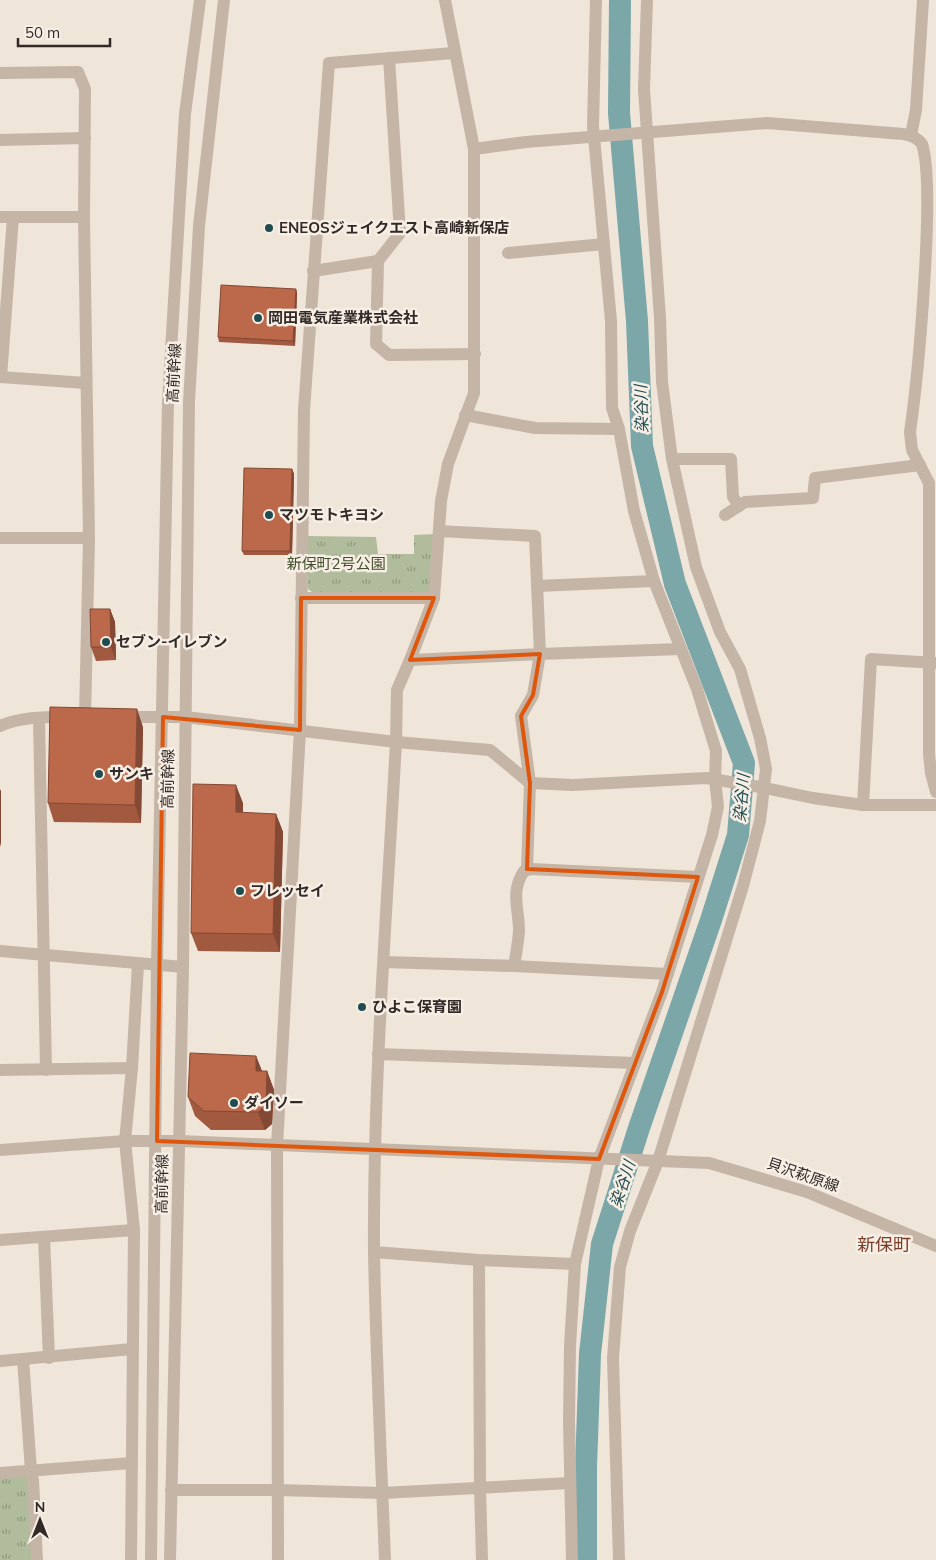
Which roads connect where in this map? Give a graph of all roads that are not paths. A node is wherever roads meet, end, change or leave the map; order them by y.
1 (200, 0) edge
2 (224, 0) edge
3 (445, 0) edge
4 (596, 0) edge
5 (647, 0) edge
6 (923, 0) edge
7 (454, 53) junction
8 (389, 58) junction
9 (0, 73) edge
10 (646, 133) junction
11 (911, 135) junction
12 (596, 137) junction
13 (85, 138) junction
14 (0, 140) edge
15 (474, 149) junction
16 (934, 177) edge
17 (6, 217) edge
18 (84, 217) junction
19 (604, 244) junction
20 (508, 253) dead end
21 (378, 262) junction
22 (312, 271) junction
23 (932, 294) edge
24 (475, 354) junction
25 (1, 377) edge
26 (86, 383) junction
27 (465, 415) junction
28 (619, 429) junction
29 (672, 459) junction
30 (920, 465) junction
31 (739, 506) junction
32 (725, 515) dead end
33 (933, 517) edge
34 (439, 531) junction
35 (0, 538) edge
36 (89, 538) junction
37 (654, 581) junction
38 (537, 586) junction
39 (301, 598) junction
40 (434, 598) junction
41 (681, 649) junction
42 (540, 654) junction
43 (410, 660) junction
44 (932, 663) edge
45 (95, 717) junction
46 (163, 717) junction
47 (185, 717) junction
48 (38, 718) junction
49 (0, 726) edge
50 (300, 730) junction
51 (396, 742) junction
52 (715, 779) junction
53 (530, 783) junction
54 (764, 788) junction
55 (936, 792) edge
56 (863, 805) junction
57 (936, 805) edge
58 (527, 870) junction
59 (698, 877) junction
60 (0, 951) edge
61 (43, 955) junction
62 (384, 962) junction
63 (138, 964) junction
64 (157, 965) junction
65 (514, 966) junction
66 (183, 967) junction
67 (668, 974) junction
68 (378, 1054) junction
69 (635, 1063) junction
70 (132, 1068) junction
71 (0, 1070) edge
72 (46, 1070) junction
73 (125, 1141) junction
74 (180, 1141) junction
75 (156, 1142) junction
76 (277, 1146) junction
77 (376, 1149) junction
78 (0, 1150) edge
79 (602, 1159) junction
80 (655, 1161) junction
81 (134, 1230) junction
82 (44, 1237) junction
83 (0, 1240) edge
84 (936, 1246) edge
85 (374, 1252) junction
86 (479, 1260) junction
87 (575, 1264) junction
88 (132, 1349) junction
89 (49, 1358) junction
90 (23, 1359) junction
91 (0, 1361) edge
92 (132, 1463) junction
93 (31, 1471) junction
94 (0, 1473) edge
95 (570, 1483) junction
96 (480, 1488) junction
97 (171, 1490) junction
98 (278, 1490) junction
99 (382, 1493) junction
100 (36, 1560) edge
101 (131, 1560) edge
102 (151, 1560) edge
103 (170, 1560) edge
104 (278, 1560) edge
105 (385, 1560) edge
106 (482, 1560) edge
107 (572, 1560) edge
108 (619, 1560) edge

1 - 46 street, 高前幹線
2 - 47 street, 高前幹線
3 - 7 street
4 - 12 street
5 - 10 street
6 - 11 street
7 - 8 street
7 - 15 street
8 - 21 street
8 - 22 street
9 - 13 street
10 - 11 street
10 - 12 street
10 - 29 street
11 - 16 street
12 - 15 street
12 - 19 street
13 - 14 street
13 - 18 street
15 - 24 street
16 - 23 street
17 - 18 street
17 - 25 street
18 - 26 street
19 - 20 street
19 - 28 street
21 - 22 street
21 - 24 street
22 - 39 street
23 - 30 street
24 - 27 street
25 - 26 street
26 - 36 street
27 - 28 street
27 - 34 street
28 - 37 street
29 - 31 street
29 - 54 street
30 - 31 street
30 - 33 street
31 - 32 street
33 - 44 street
34 - 38 street
34 - 40 street
35 - 36 street
36 - 45 street
37 - 38 street
37 - 41 street
38 - 42 street
39 - 40 street
39 - 50 street
40 - 43 street
41 - 42 street
41 - 52 street
42 - 43 street
42 - 53 street
43 - 51 street
44 - 55 street
44 - 56 street
45 - 46 street
45 - 48 street
46 - 47 street
46 - 64 street, 高前幹線
47 - 50 street
47 - 66 street, 高前幹線
48 - 49 street
48 - 61 street
50 - 51 street
50 - 76 street
51 - 53 street
51 - 62 street
52 - 53 street
52 - 54 street
52 - 59 street
53 - 58 street
54 - 56 street
54 - 80 street
56 - 57 street
58 - 59 street
58 - 65 street
59 - 67 street
60 - 61 street
61 - 63 street
61 - 72 street
62 - 65 street
62 - 68 street
63 - 64 street
63 - 70 street
64 - 66 street
64 - 75 street, 高前幹線
65 - 67 street
66 - 74 street, 高前幹線
67 - 69 street
68 - 69 street
68 - 77 street
69 - 79 street
70 - 72 street
70 - 73 street
71 - 72 street
73 - 75 street, 貝沢萩原線
73 - 78 street, 貝沢萩原線
73 - 81 street
74 - 75 street, 貝沢萩原線
74 - 76 street, 貝沢萩原線
74 - 97 street, 高前幹線
75 - 102 street, 高前幹線
76 - 77 street, 貝沢萩原線
76 - 98 street
77 - 79 street, 貝沢萩原線
77 - 85 street
79 - 80 street, 貝沢萩原線
79 - 87 street
80 - 84 street, 貝沢萩原線
80 - 108 street
81 - 82 street
81 - 88 street
82 - 83 street
82 - 89 street
85 - 86 street
85 - 99 street
86 - 87 street
86 - 96 street
87 - 95 street
88 - 89 street
88 - 92 street
89 - 90 street
90 - 91 street
90 - 93 street
92 - 93 street
92 - 101 street
93 - 94 street
93 - 100 street
95 - 96 street
95 - 107 street
96 - 99 street
96 - 106 street
97 - 98 street
97 - 103 street, 高前幹線
98 - 99 street
98 - 104 street
99 - 105 street

